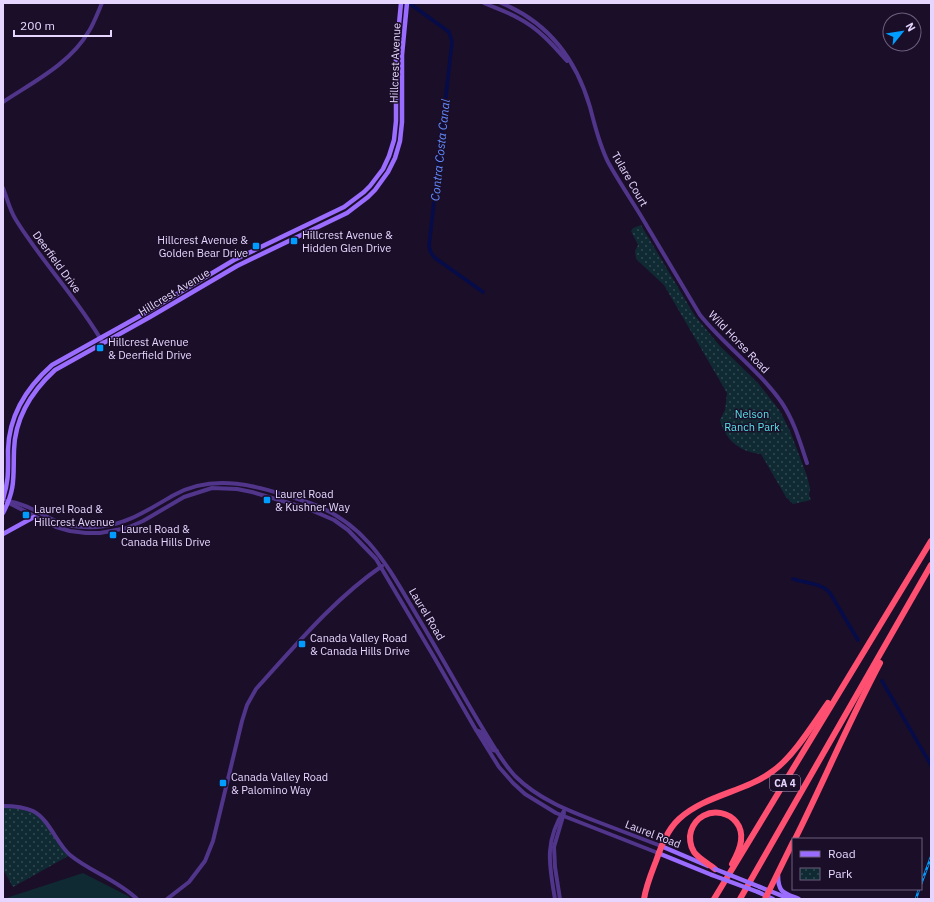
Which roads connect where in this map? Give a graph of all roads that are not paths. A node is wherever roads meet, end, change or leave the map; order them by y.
1 (102, 3) edge
2 (401, 3) edge
3 (484, 3) edge
4 (501, 3) edge
5 (406, 4) edge
6 (573, 67) junction
7 (3, 102) edge
8 (3, 188) edge
9 (641, 215) joint
10 (100, 338) junction
11 (103, 343) junction
12 (807, 463) dead end
13 (3, 500) edge
14 (8, 502) junction
15 (3, 513) edge
16 (34, 517) junction
17 (3, 534) edge
18 (931, 541) edge
19 (386, 564) junction
20 (931, 565) edge
21 (380, 567) junction
22 (845, 681) junction
23 (857, 701) junction
24 (476, 730) junction
25 (497, 752) junction
26 (3, 806) edge
27 (565, 809) junction
28 (562, 815) junction
29 (795, 838) edge
30 (792, 844) edge
31 (661, 846) junction
32 (658, 853) junction
33 (714, 872) junction
34 (778, 872) junction
35 (724, 884) junction
36 (767, 895) edge
37 (137, 899) edge
38 (167, 899) edge
39 (555, 899) edge
40 (560, 899) edge
41 (644, 899) edge
42 (714, 899) edge
43 (740, 899) edge
44 (773, 899) edge
45 (790, 899) edge
46 (799, 899) edge

1 - 7 street
2 - 10 main road, Hillcrest Avenue
3 - 6 street
4 - 6 street
5 - 11 main road, Hillcrest Avenue
6 - 9 street, Tulare Court
8 - 10 street, Deerfield Drive
9 - 12 street, Wild Horse Road
10 - 11 street, Deerfield Drive
10 - 13 main road, Hillcrest Avenue
11 - 14 main road, Hillcrest Avenue
13 - 14 street, Laurel Road
14 - 15 main road, Hillcrest Avenue
14 - 16 street, Laurel Road
14 - 19 street, Laurel Road
16 - 17 main road
16 - 21 street, Laurel Road
18 - 22 highway, CA 4
19 - 21 street
19 - 25 street, Laurel Road
20 - 23 highway, CA 4
21 - 24 street, Laurel Road
21 - 38 street
22 - 31 highway
22 - 35 highway, CA 4
23 - 29 highway
23 - 43 highway, CA 4
24 - 25 street
24 - 28 street, Laurel Road
25 - 27 street, Laurel Road
26 - 37 street
27 - 28 street
27 - 31 street, Laurel Road
28 - 32 street, Laurel Road
28 - 39 street
28 - 40 street
30 - 34 highway
31 - 32 highway
31 - 33 main road, Laurel Road
32 - 33 main road, Laurel Road
32 - 41 highway
33 - 35 highway
33 - 36 main road, Laurel Road, bridge
34 - 36 highway
34 - 46 main road
35 - 42 highway, CA 4
36 - 44 main road, Laurel Road
36 - 45 main road, Laurel Road

